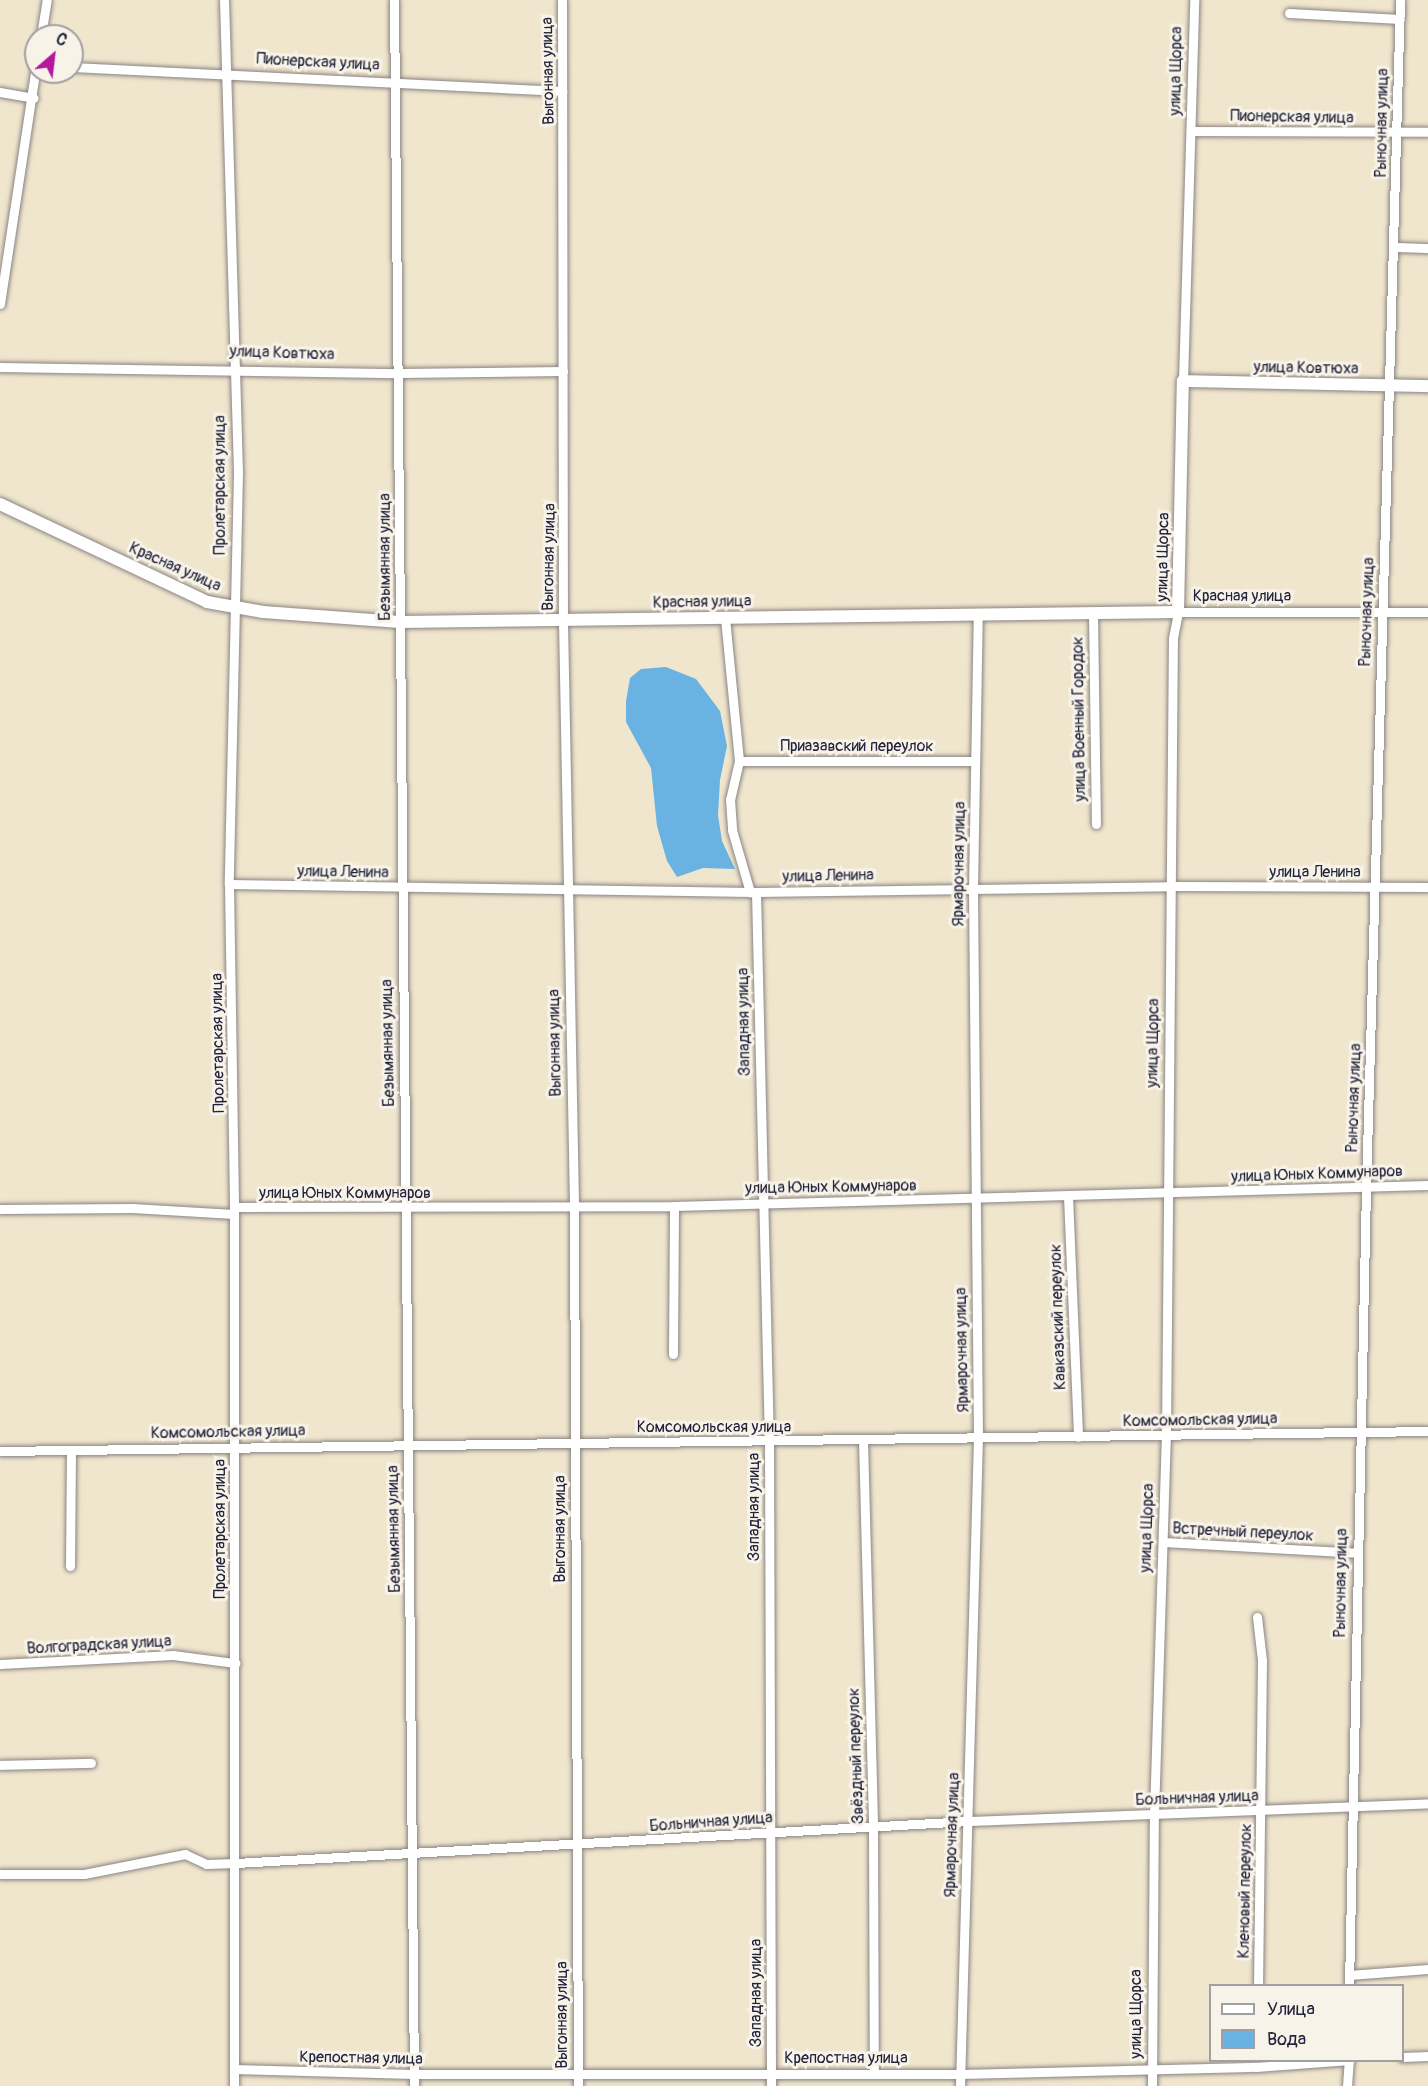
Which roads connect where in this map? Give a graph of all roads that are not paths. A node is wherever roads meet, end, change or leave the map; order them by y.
1 (47, 0) edge
2 (224, 0) edge
3 (394, 0) edge
4 (562, 0) edge
5 (1194, 0) edge
6 (1400, 0) edge
7 (1289, 13) dead end
8 (1400, 19) junction
9 (43, 24) edge
10 (84, 67) edge
11 (227, 73) junction
12 (395, 81) junction
13 (34, 84) edge
14 (562, 91) junction
15 (0, 92) edge
16 (33, 98) junction
17 (1191, 131) junction
18 (1428, 132) edge
19 (1397, 133) junction
20 (1394, 247) junction
21 (1428, 248) edge
22 (0, 304) edge
23 (0, 367) edge
24 (233, 368) junction
25 (563, 371) junction
26 (400, 373) junction
27 (1183, 381) junction
28 (1390, 386) junction
29 (1428, 386) edge
30 (0, 504) edge
31 (234, 609) junction
32 (1178, 612) junction
33 (1428, 612) edge
34 (1093, 613) junction
35 (1382, 613) junction
36 (978, 614) junction
37 (725, 618) junction
38 (563, 621) junction
39 (400, 622) junction
40 (739, 761) junction
41 (975, 761) junction
42 (1096, 825) dead end
43 (229, 884) junction
44 (1172, 886) junction
45 (1375, 887) junction
46 (1428, 887) edge
47 (400, 888) junction
48 (566, 888) junction
49 (973, 889) junction
50 (753, 892) junction
51 (1428, 1185) edge
52 (1366, 1187) junction
53 (1168, 1194) junction
54 (1068, 1196) junction
55 (975, 1198) junction
56 (763, 1203) junction
57 (674, 1206) junction
58 (574, 1207) junction
59 (407, 1208) junction
60 (0, 1209) edge
61 (234, 1211) junction
62 (673, 1354) dead end
63 (1428, 1431) edge
64 (1360, 1432) junction
65 (1166, 1436) junction
66 (1078, 1437) junction
67 (978, 1438) junction
68 (863, 1440) junction
69 (574, 1442) junction
70 (769, 1442) junction
71 (409, 1446) junction
72 (234, 1447) junction
73 (0, 1451) edge
74 (70, 1452) junction
75 (1163, 1542) junction
76 (1357, 1553) junction
77 (70, 1566) dead end
78 (1257, 1617) dead end
79 (235, 1663) junction
80 (0, 1664) edge
81 (91, 1763) dead end
82 (0, 1765) edge
83 (1428, 1803) edge
84 (1351, 1807) junction
85 (1262, 1810) junction
86 (1154, 1814) junction
87 (968, 1821) junction
88 (873, 1828) junction
89 (770, 1833) junction
90 (577, 1846) junction
91 (412, 1854) junction
92 (236, 1863) junction
93 (0, 1874) edge
94 (1428, 1969) edge
95 (1349, 1975) junction
96 (1258, 1984) edge
97 (1349, 1984) edge
98 (1428, 2056) edge
99 (1404, 2057) edge
100 (1318, 2062) edge
101 (1349, 2062) edge
102 (1256, 2064) edge
103 (234, 2069) junction
104 (1153, 2070) junction
105 (874, 2072) junction
106 (578, 2073) junction
107 (771, 2073) junction
108 (414, 2074) junction
109 (960, 2074) junction
110 (234, 2086) edge
111 (414, 2086) edge
112 (578, 2086) edge
113 (771, 2086) edge
114 (960, 2086) edge
115 (1152, 2086) edge
116 (1347, 2086) edge

1 - 9 street
2 - 11 street, Пролетарская улица
3 - 12 street, Безымянная улица
4 - 14 street, Выгонная улица
5 - 17 street, улица Щорса
6 - 8 street, Рыночная улица
7 - 8 street
8 - 19 street, Рыночная улица
10 - 11 street, Пионерская улица
11 - 12 street, Пионерская улица
11 - 24 street, Пролетарская улица
12 - 14 street, Пионерская улица
12 - 26 street, Безымянная улица
13 - 16 street
14 - 25 street, Выгонная улица
15 - 16 street
16 - 22 street
17 - 19 street, Пионерская улица
17 - 27 street, улица Щорса
18 - 19 street, Пионерская улица
19 - 20 street, Рыночная улица
20 - 21 street
20 - 28 street, Рыночная улица
23 - 24 street, улица Ковтюха
24 - 26 street, улица Ковтюха
24 - 31 street, Пролетарская улица
25 - 26 street, улица Ковтюха
25 - 38 street, Выгонная улица
26 - 39 street, Безымянная улица
27 - 28 main road, улица Ковтюха
27 - 32 main road, улица Щорса
28 - 29 main road, улица Ковтюха
28 - 35 street, Рыночная улица
30 - 31 main road, Красная улица
31 - 39 main road, Красная улица
31 - 43 street, Пролетарская улица
32 - 34 main road, Красная улица
32 - 35 street, Красная улица
32 - 44 street, улица Щорса
33 - 35 street, Красная улица
34 - 36 main road, Красная улица
34 - 42 street, улица Военный Городок
35 - 45 street, Рыночная улица
36 - 37 main road, Красная улица
36 - 41 street, Ярмарочная улица
37 - 38 main road, Красная улица
37 - 40 street, Западная улица
38 - 39 main road, Красная улица
38 - 48 street, Выгонная улица
39 - 47 street, Безымянная улица
40 - 41 street, Приазавский переулок
40 - 50 street, Западная улица
41 - 49 street, Ярмарочная улица
43 - 47 street, улица Ленина
43 - 61 street, Пролетарская улица
44 - 45 street, улица Ленина
44 - 49 street, улица Ленина
44 - 53 street, улица Щорса
45 - 46 street, улица Ленина
45 - 52 street, Рыночная улица
47 - 48 street, улица Ленина
47 - 59 street, Безымянная улица
48 - 50 street, улица Ленина
48 - 58 street, Выгонная улица
49 - 50 street, улица Ленина
49 - 55 street, Ярмарочная улица
50 - 56 street, Западная улица
51 - 52 street, улица Юных Коммунаров
52 - 53 street, улица Юных Коммунаров
52 - 64 street, Рыночная улица
53 - 54 street, улица Юных Коммунаров
53 - 65 street, улица Щорса
54 - 55 street, улица Юных Коммунаров
54 - 66 street, Кавказский переулок
55 - 56 street, улица Юных Коммунаров
55 - 67 street, Ярмарочная улица
56 - 57 street, улица Юных Коммунаров
56 - 70 street, Западная улица
57 - 58 street, улица Юных Коммунаров
57 - 62 street
58 - 59 street, улица Юных Коммунаров
58 - 69 street, Выгонная улица
59 - 61 street, улица Юных Коммунаров
59 - 71 street, Безымянная улица
60 - 61 street, улица Юных Коммунаров
61 - 72 street, Пролетарская улица
63 - 64 street, Комсомольская улица
64 - 65 street, Комсомольская улица
64 - 76 street, Рыночная улица
65 - 66 street, Комсомольская улица
65 - 75 street, улица Щорса
66 - 67 street, Комсомольская улица
67 - 68 street, Комсомольская улица
67 - 87 street, Ярмарочная улица
68 - 70 street, Комсомольская улица
68 - 88 street, Звёздный переулок
69 - 70 street, Комсомольская улица
69 - 71 street, Комсомольская улица
69 - 90 street, Выгонная улица
70 - 89 street, Западная улица
71 - 72 street, Комсомольская улица
71 - 91 street, Безымянная улица
72 - 74 street, Комсомольская улица
72 - 79 street, Пролетарская улица
73 - 74 street, Комсомольская улица
74 - 77 street
75 - 76 street, Встречный переулок
75 - 86 street, улица Щорса
76 - 84 street, Рыночная улица
78 - 85 street, Кленовый переулок
79 - 80 street, Волгоградская улица
79 - 92 street, Пролетарская улица
81 - 82 street
83 - 84 street, Больничная улица
84 - 85 street, Больничная улица
84 - 95 street, Рыночная улица
85 - 86 street, Больничная улица
85 - 96 street, Кленовый переулок
86 - 87 street, Больничная улица
86 - 104 street, улица Щорса
87 - 88 street, Больничная улица
87 - 109 street, Ярмарочная улица
88 - 89 street, Больничная улица
88 - 105 street, Звёздный переулок
89 - 90 street, Больничная улица
89 - 107 street, Западная улица
90 - 91 street, Больничная улица
90 - 106 street, Выгонная улица
91 - 92 street, Больничная улица
91 - 108 street, Безымянная улица
92 - 93 street, Больничная улица
92 - 103 street, Пролетарская улица
94 - 95 street
95 - 97 street, Рыночная улица
98 - 99 street
100 - 102 street, Крепостная улица
101 - 116 street
102 - 104 street, Крепостная улица
103 - 108 street, Крепостная улица
103 - 110 street, Пролетарская улица
104 - 109 street, Крепостная улица
104 - 115 street, улица Щорса
105 - 107 street, Крепостная улица
105 - 109 street, Крепостная улица
106 - 107 street, Крепостная улица
106 - 108 street, Крепостная улица
106 - 112 street, Выгонная улица
107 - 113 street, Западная улица
108 - 111 street, Безымянная улица
109 - 114 street, Ярмарочная улица

